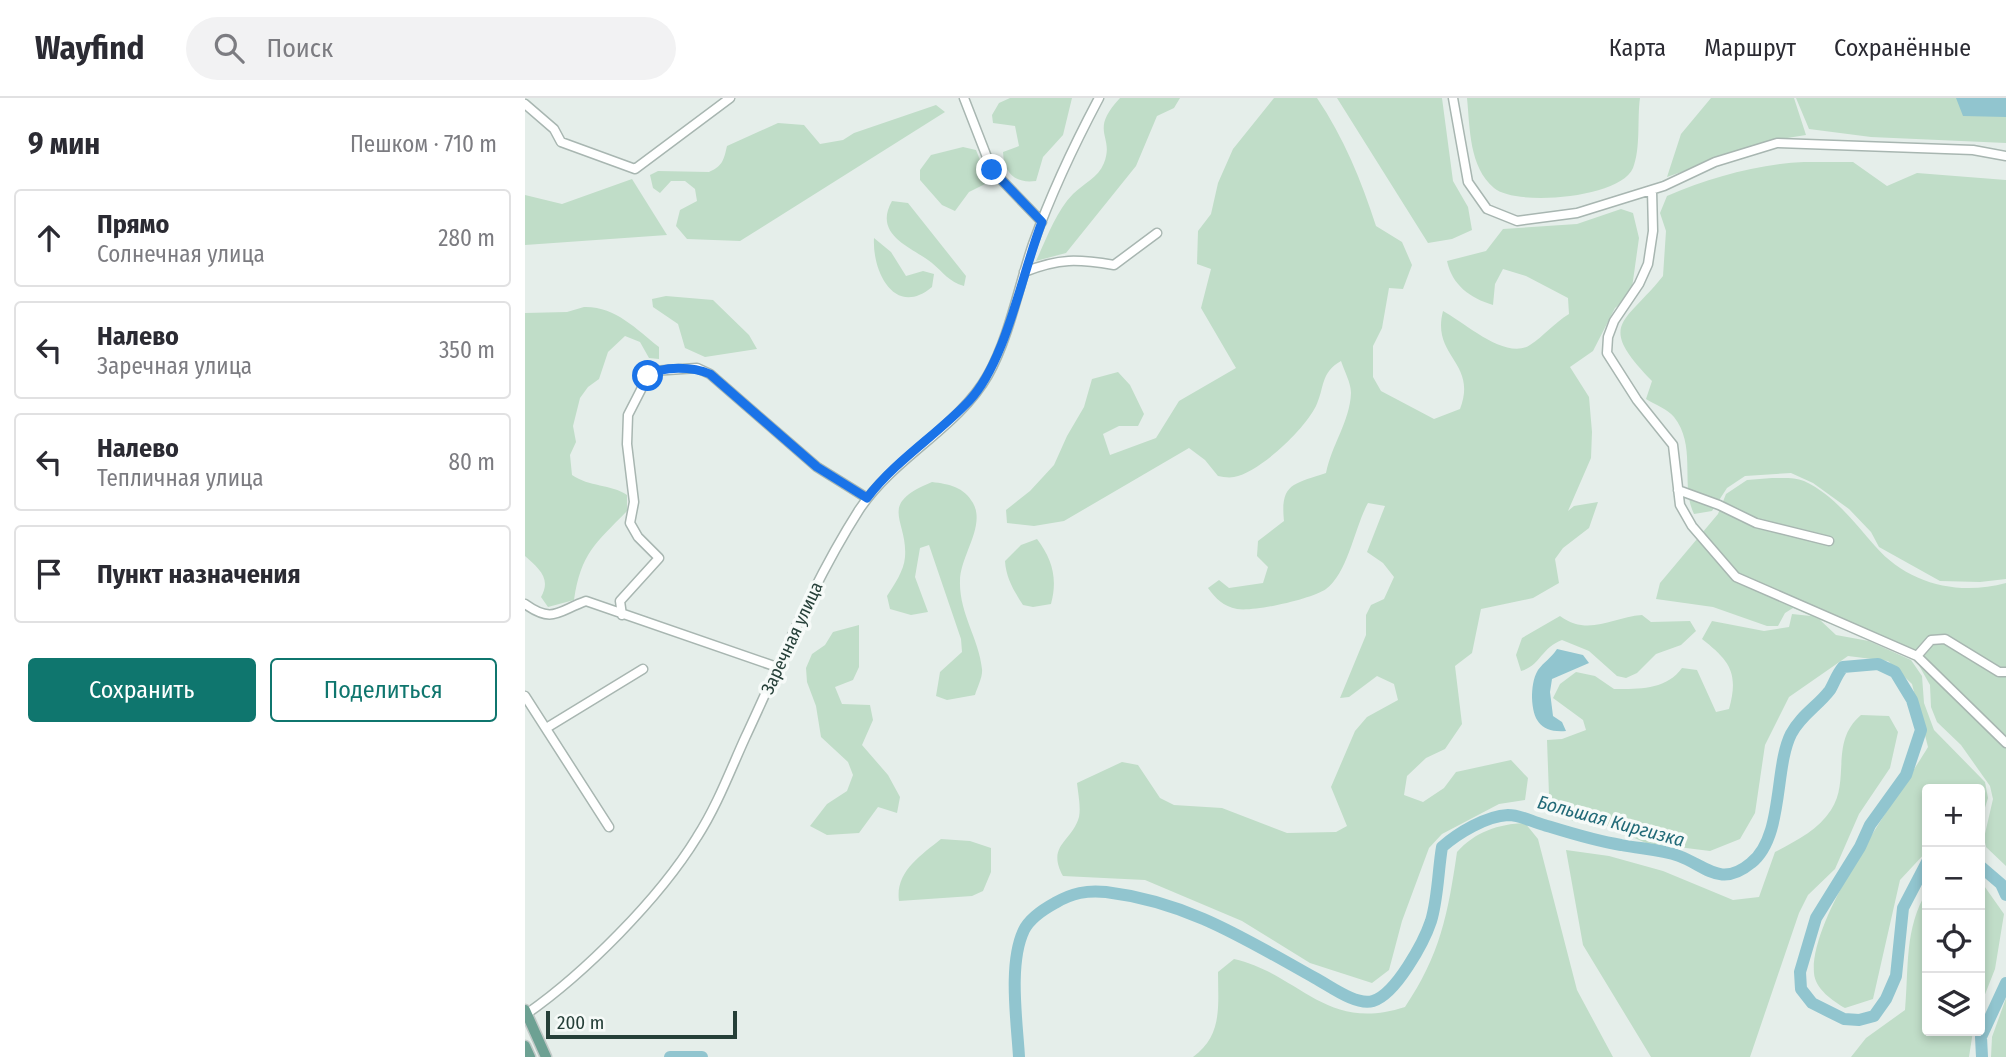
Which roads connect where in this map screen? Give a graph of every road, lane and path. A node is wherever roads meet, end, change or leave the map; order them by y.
1 (964, 98) edge
2 (1099, 98) edge
3 (1453, 98) edge
4 (726, 99) edge
5 (525, 104) edge
6 (2006, 156) edge
7 (1652, 190) junction
8 (1042, 222) junction
9 (1157, 233) dead end
10 (1024, 272) junction
11 (1678, 490) junction
12 (867, 498) junction
13 (1829, 541) dead end
14 (525, 604) edge
15 (622, 615) junction
16 (1917, 656) junction
17 (777, 667) junction
18 (643, 668) dead end
19 (2006, 672) edge
20 (525, 696) edge
21 (548, 727) junction
22 (2006, 743) edge
23 (609, 827) dead end
24 (526, 1013) edge
25 (525, 1046) edge
26 (530, 1057) edge
27 (546, 1057) edge

1 - 8 street
2 - 8 street, Заречная улица
3 - 7 street
4 - 5 street
6 - 7 street
7 - 11 street
8 - 10 street, Заречная улица
9 - 10 street
10 - 12 street, Заречная улица
11 - 13 street
11 - 16 street
12 - 15 street
12 - 17 street, Заречная улица
14 - 15 street
15 - 17 street
16 - 19 street
16 - 22 street
17 - 24 street, Заречная улица
18 - 21 street
20 - 21 street
21 - 23 street
24 - 27 main road
25 - 26 main road

